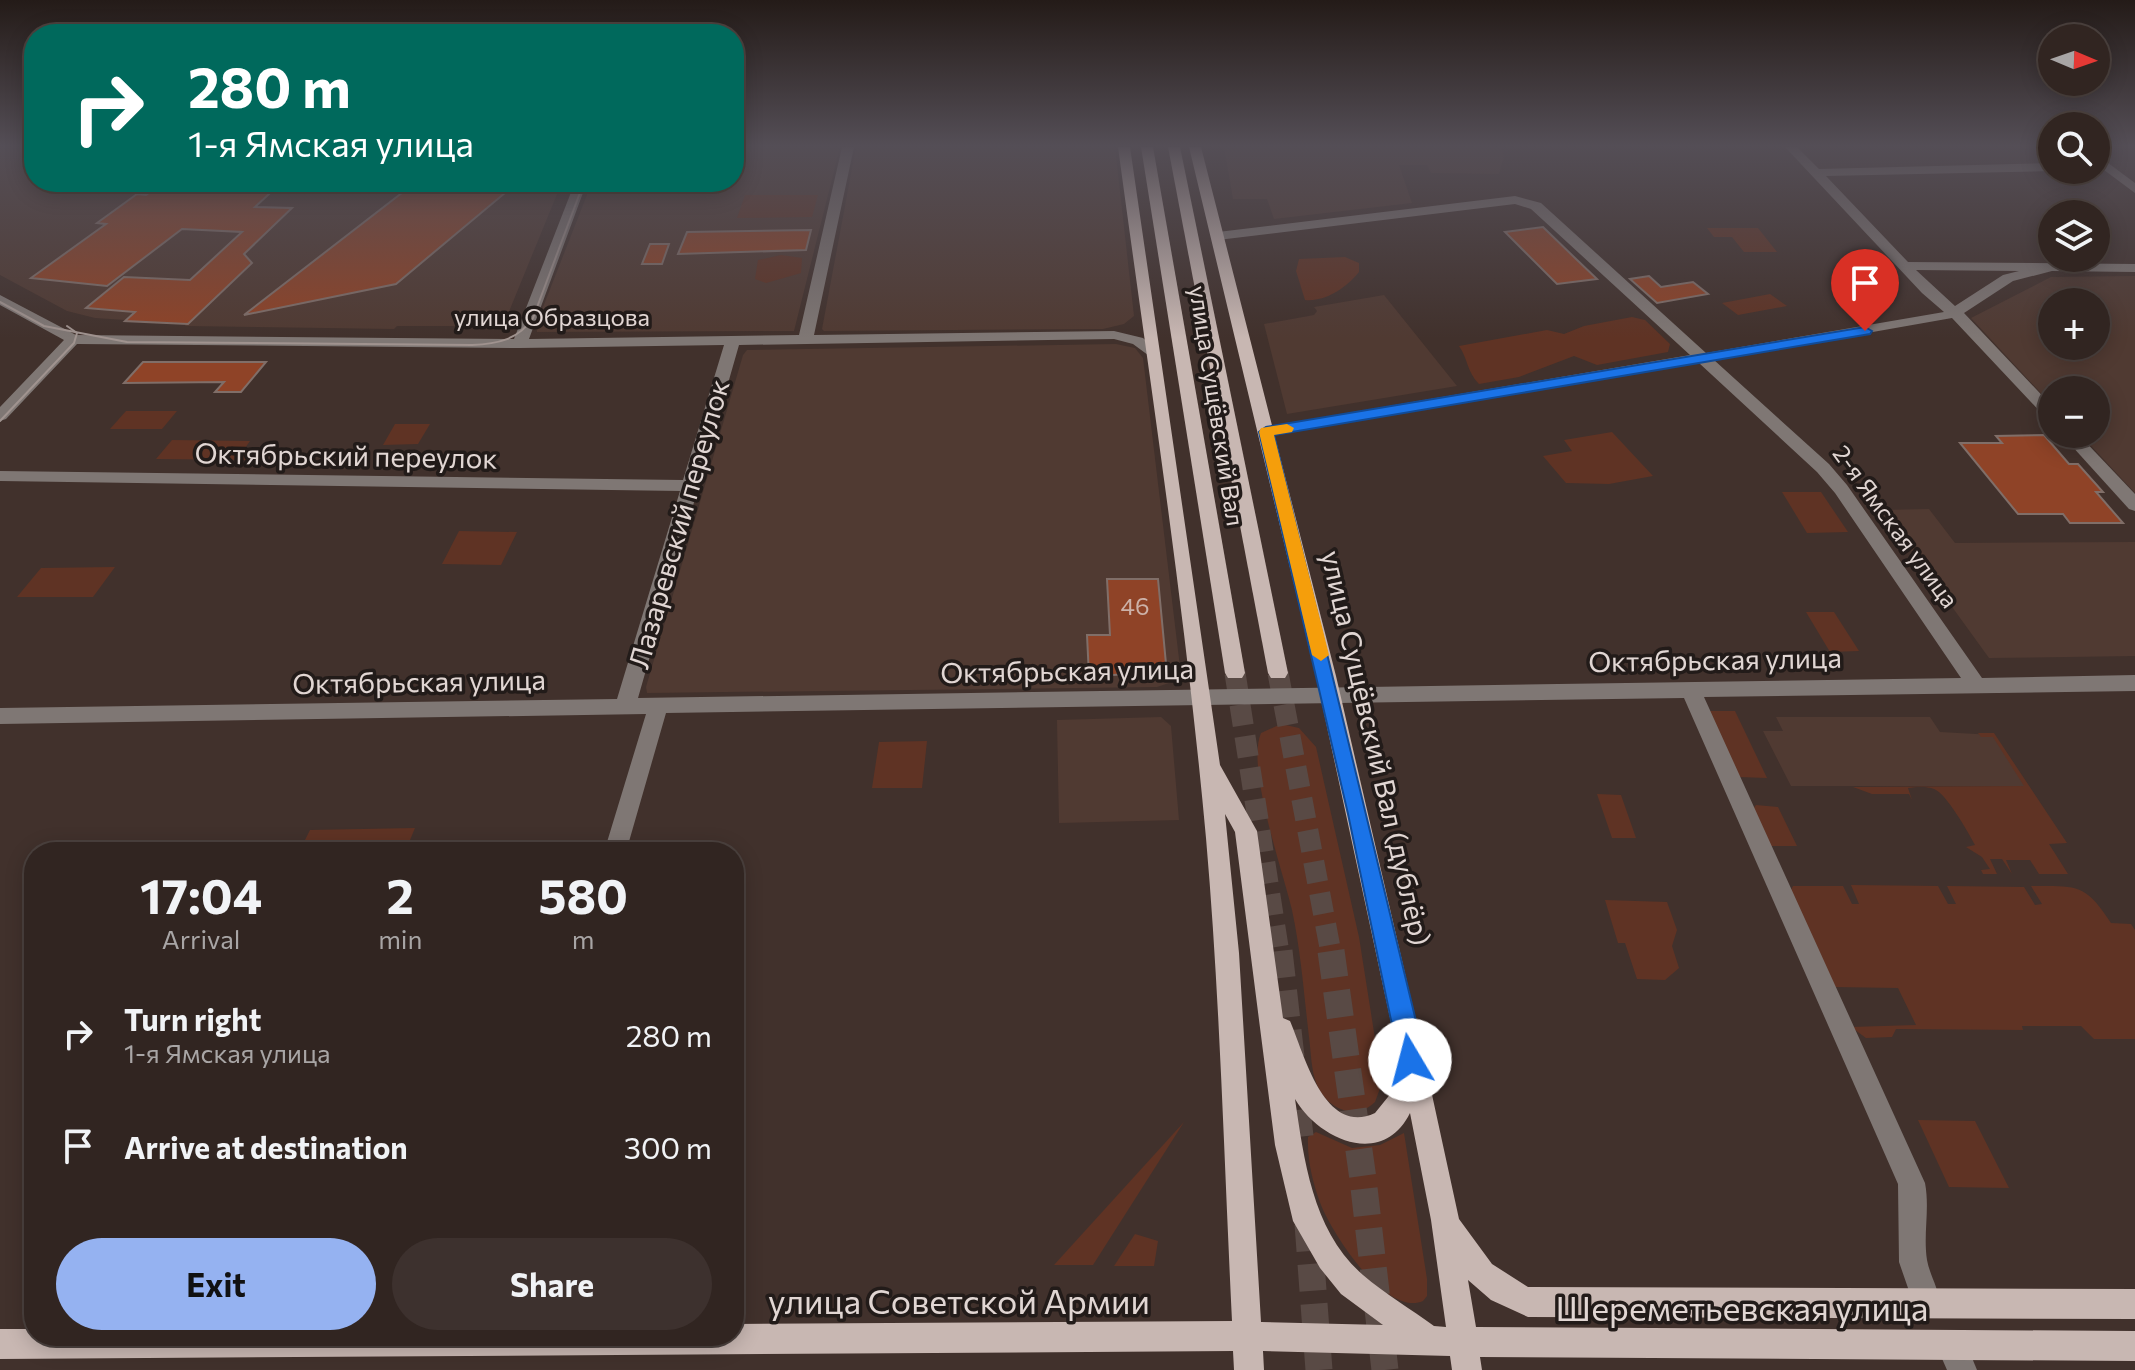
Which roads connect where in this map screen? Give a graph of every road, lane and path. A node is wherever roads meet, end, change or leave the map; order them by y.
1 (570, 211) edge
2 (834, 211) edge
3 (1133, 211) edge
4 (1158, 211) edge
5 (1187, 211) edge
6 (1212, 211) edge
7 (1430, 211) edge
8 (1543, 211) edge
9 (1852, 211) edge
10 (1218, 236) junction
11 (1905, 266) junction
12 (2038, 268) edge
13 (2110, 268) edge
14 (2135, 268) edge
15 (2038, 271) edge
16 (0, 299) edge
17 (1955, 313) junction
18 (1147, 316) junction
19 (1114, 335) junction
20 (73, 339) junction
21 (805, 340) junction
22 (733, 341) junction
23 (520, 344) junction
24 (1152, 353) junction
25 (1701, 358) junction
26 (2038, 400) edge
27 (0, 416) edge
28 (1266, 432) junction
29 (2082, 448) edge
30 (0, 476) edge
31 (691, 486) junction
32 (2135, 505) edge
33 (1235, 673) tunnel mouth
34 (1278, 673) tunnel mouth
35 (2135, 683) edge
36 (1976, 685) junction
37 (1690, 688) junction
38 (1202, 696) junction
39 (1330, 696) junction
40 (625, 707) junction
41 (658, 707) junction
42 (0, 716) edge
43 (1209, 761) junction
44 (618, 842) edge
45 (1269, 998) junction
46 (1404, 1021) junction
47 (1445, 1220) junction
48 (1927, 1304) junction
49 (2135, 1304) edge
50 (1247, 1336) junction
51 (744, 1338) edge
52 (1349, 1340) joint
53 (1428, 1340) junction
54 (0, 1344) edge
55 (24, 1344) edge
56 (2135, 1346) edge
57 (1465, 1355) edge
58 (1957, 1358) edge
59 (1249, 1370) edge

1 - 23 street
2 - 21 street
3 - 18 main road
4 - 33 main road, улица Сущёвский Вал
5 - 34 main road, улица Сущёвский Вал
6 - 10 main road, улица Сущёвский Вал (дублёр)
7 - 10 street, 2-я Ямская улица
8 - 25 street, 2-я Ямская улица
9 - 11 street
10 - 28 main road, улица Сущёвский Вал (дублёр)
11 - 12 street
11 - 17 street
13 - 14 street
15 - 17 street
16 - 20 street, улица Образцова
17 - 25 street
17 - 26 street
18 - 19 street, улица Образцова
18 - 24 main road
19 - 21 street, улица Образцова
19 - 24 street, улица Образцова
20 - 23 street, улица Образцова
20 - 27 street
21 - 22 street, улица Образцова
22 - 23 street, улица Образцова
22 - 31 street, Лазаревский переулок
24 - 38 main road
25 - 28 street
25 - 36 street, 2-я Ямская улица
28 - 39 main road, улица Сущёвский Вал (дублёр)
29 - 32 street
30 - 31 street, Октябрьский переулок
31 - 40 street, Лазаревский переулок
35 - 36 street, Октябрьская улица
36 - 37 street, Октябрьская улица
37 - 39 street, Октябрьская улица
37 - 48 street
38 - 39 street, Октябрьская улица
38 - 41 street, Октябрьская улица
38 - 43 main road
39 - 46 main road, улица Сущёвский Вал (дублёр)
40 - 41 street, Октябрьская улица
40 - 42 street, Октябрьская улица
41 - 44 street, Лазаревский переулок
43 - 45 main road
43 - 50 main road
45 - 46 main road
45 - 53 main road
46 - 47 main road, улица Сущёвский Вал (дублёр)
47 - 48 main road, Шереметьевская улица
47 - 57 main road, улица Сущёвский Вал (дублёр)
48 - 49 main road, Шереметьевская улица
50 - 51 main road, улица Советской Армии
50 - 52 main road, улица Советской Армии
50 - 59 main road
52 - 53 main road, Шереметьевская улица
53 - 57 main road, Шереметьевская улица
54 - 55 main road, улица Советской Армии
56 - 58 main road, Шереметьевская улица
57 - 58 main road, Шереметьевская улица

